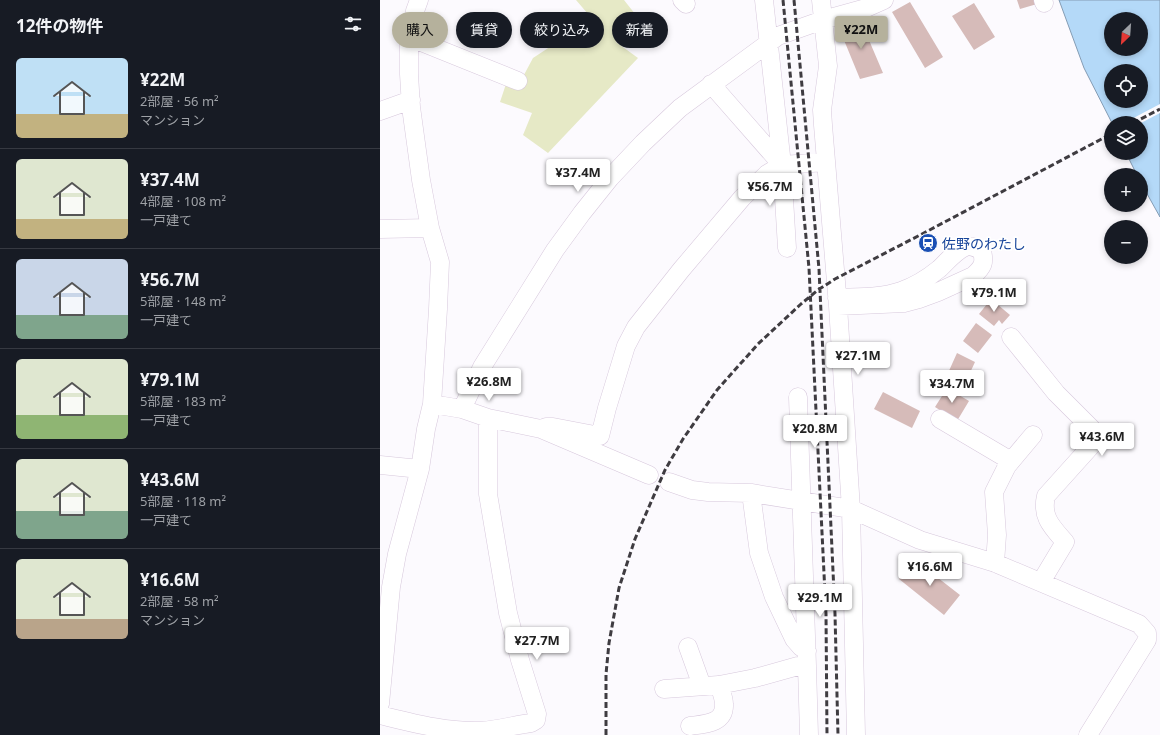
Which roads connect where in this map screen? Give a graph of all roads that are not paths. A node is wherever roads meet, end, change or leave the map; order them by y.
1 (419, 0) edge
2 (764, 0) edge
3 (821, 0) edge
4 (884, 0) edge
5 (415, 12) edge
6 (823, 20) junction
7 (769, 42) junction
8 (409, 48) edge
9 (435, 48) edge
10 (518, 82) dead end
11 (711, 84) junction
12 (411, 100) junction
13 (380, 110) edge
14 (826, 162) junction
15 (782, 165) junction
16 (380, 228) edge
17 (430, 228) junction
18 (787, 248) dead end
19 (837, 302) junction
20 (1011, 337) dead end
21 (798, 397) dead end
22 (432, 404) junction
23 (462, 409) junction
24 (488, 418) junction
25 (940, 419) dead end
26 (541, 429) junction
27 (1033, 435) dead end
28 (1012, 460) junction
29 (380, 465) edge
30 (420, 469) junction
31 (649, 474) dead end
32 (669, 482) dead end
33 (751, 493) junction
34 (801, 502) junction
35 (851, 509) junction
36 (995, 563) junction
37 (1041, 582) junction
38 (1153, 629) edge
39 (688, 647) dead end
40 (807, 658) junction
41 (720, 685) junction
42 (702, 686) junction
43 (664, 689) dead end
44 (380, 704) edge
45 (380, 715) edge
46 (690, 726) dead end
47 (808, 735) edge
48 (856, 735) edge
49 (1088, 735) edge

1 - 5 street
2 - 7 street
3 - 6 street
4 - 6 street
6 - 7 street
6 - 14 street
7 - 11 street
7 - 15 street
8 - 12 street
9 - 10 street
11 - 15 street
11 - 23 street
12 - 13 street
12 - 17 street
14 - 15 street
14 - 19 street
15 - 18 street
15 - 26 street
16 - 17 street
17 - 22 street
19 - 19 street
19 - 35 street
20 - 37 street
21 - 34 street
22 - 23 street
22 - 30 street
23 - 24 street
24 - 26 street
24 - 45 street
25 - 28 street
26 - 31 street
27 - 28 street
28 - 36 street
29 - 30 street
30 - 44 street
32 - 33 street
33 - 34 street
33 - 40 street
34 - 35 street
34 - 40 street
35 - 36 street
35 - 48 street
36 - 37 street
37 - 38 street
38 - 49 street
39 - 42 street
40 - 41 street
40 - 47 street
41 - 42 street
41 - 46 street
42 - 43 street

